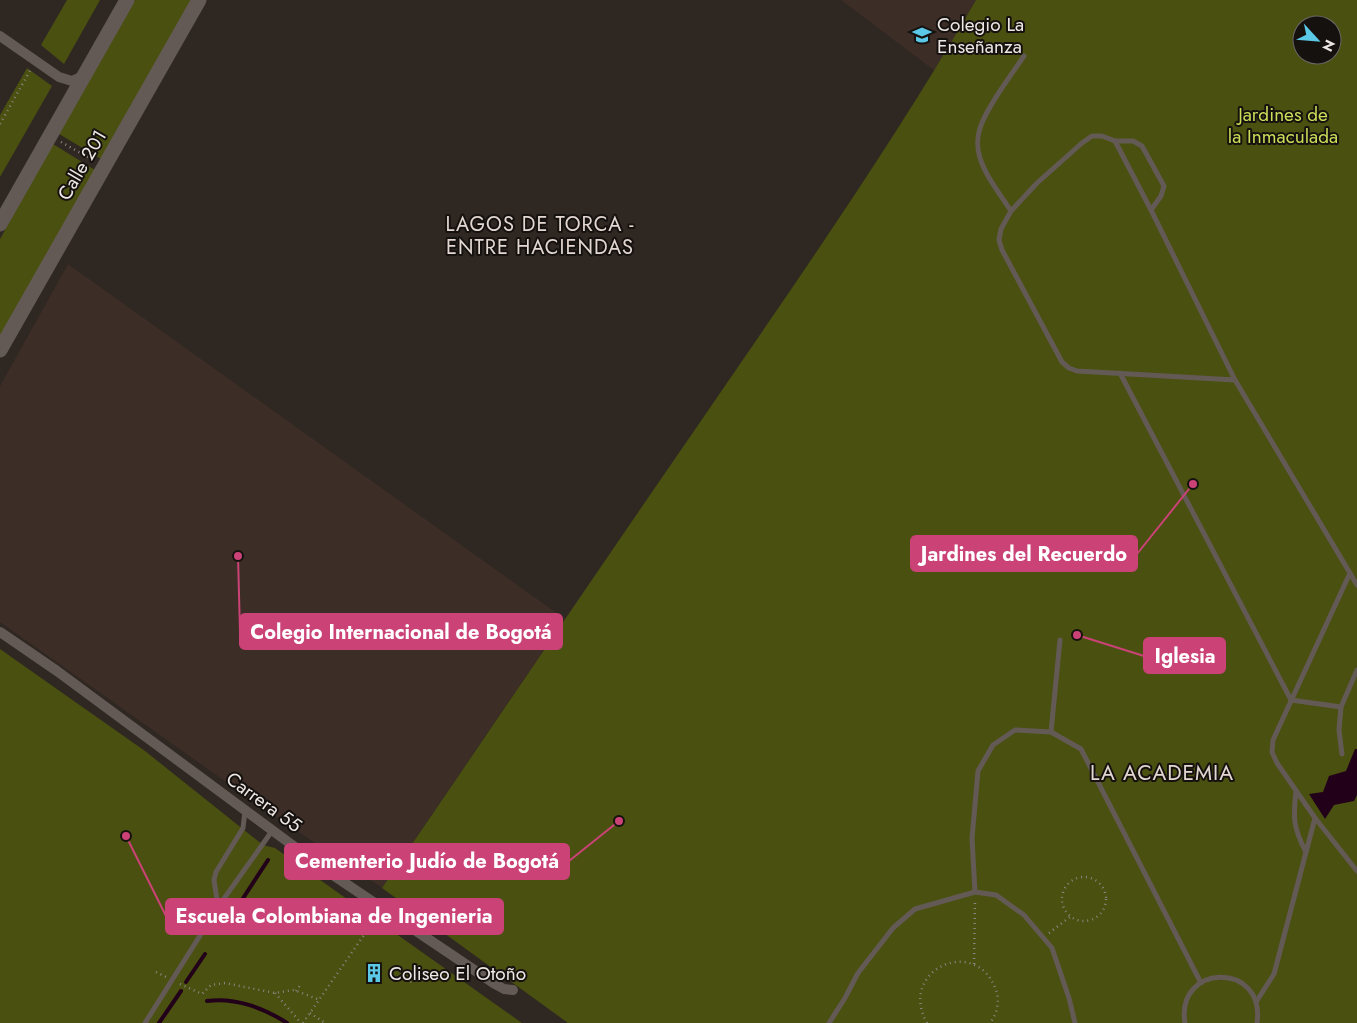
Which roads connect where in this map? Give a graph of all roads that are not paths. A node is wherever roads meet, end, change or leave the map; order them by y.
1 (127, 0) edge
2 (199, 0) edge
3 (0, 36) edge
4 (1024, 56) dead end
5 (84, 76) junction
6 (1115, 141) junction
7 (1151, 210) junction
8 (1011, 211) junction
9 (0, 224) edge
10 (0, 350) edge
11 (1120, 373) junction
12 (1235, 380) junction
13 (1350, 573) junction
14 (1357, 585) edge
15 (0, 632) edge
16 (1060, 640) dead end
17 (1357, 670) edge
18 (1291, 700) junction
19 (1341, 707) junction
20 (1052, 732) junction
21 (1342, 754) dead end
22 (1296, 790) junction
23 (245, 811) junction
24 (1315, 818) junction
25 (272, 831) junction
26 (1306, 852) junction
27 (1357, 871) edge
28 (975, 892) junction
29 (218, 907) junction
30 (1201, 983) junction
31 (513, 990) dead end
32 (1256, 1002) junction
33 (145, 1023) edge
34 (829, 1023) edge
35 (1075, 1023) edge
36 (1185, 1023) edge
37 (1257, 1023) edge

1 - 5 main road
2 - 10 main road, Calle 201
3 - 5 street
4 - 8 lane
5 - 9 main road
6 - 7 lane
6 - 7 lane
6 - 8 lane
7 - 12 lane
8 - 11 lane
11 - 12 lane
11 - 18 lane
12 - 13 lane
13 - 14 lane
13 - 18 lane
15 - 23 street, Carrera 55
16 - 20 lane
17 - 19 lane
18 - 19 lane
18 - 22 lane
19 - 21 lane
20 - 28 lane
20 - 30 lane
22 - 24 lane
22 - 26 lane
23 - 25 street, Carrera 55
23 - 29 lane
24 - 26 lane
24 - 27 lane
25 - 29 lane
25 - 31 street, Carrera 55
26 - 32 lane
28 - 34 lane
28 - 35 lane
29 - 33 lane
30 - 32 lane
30 - 36 lane
32 - 37 lane

